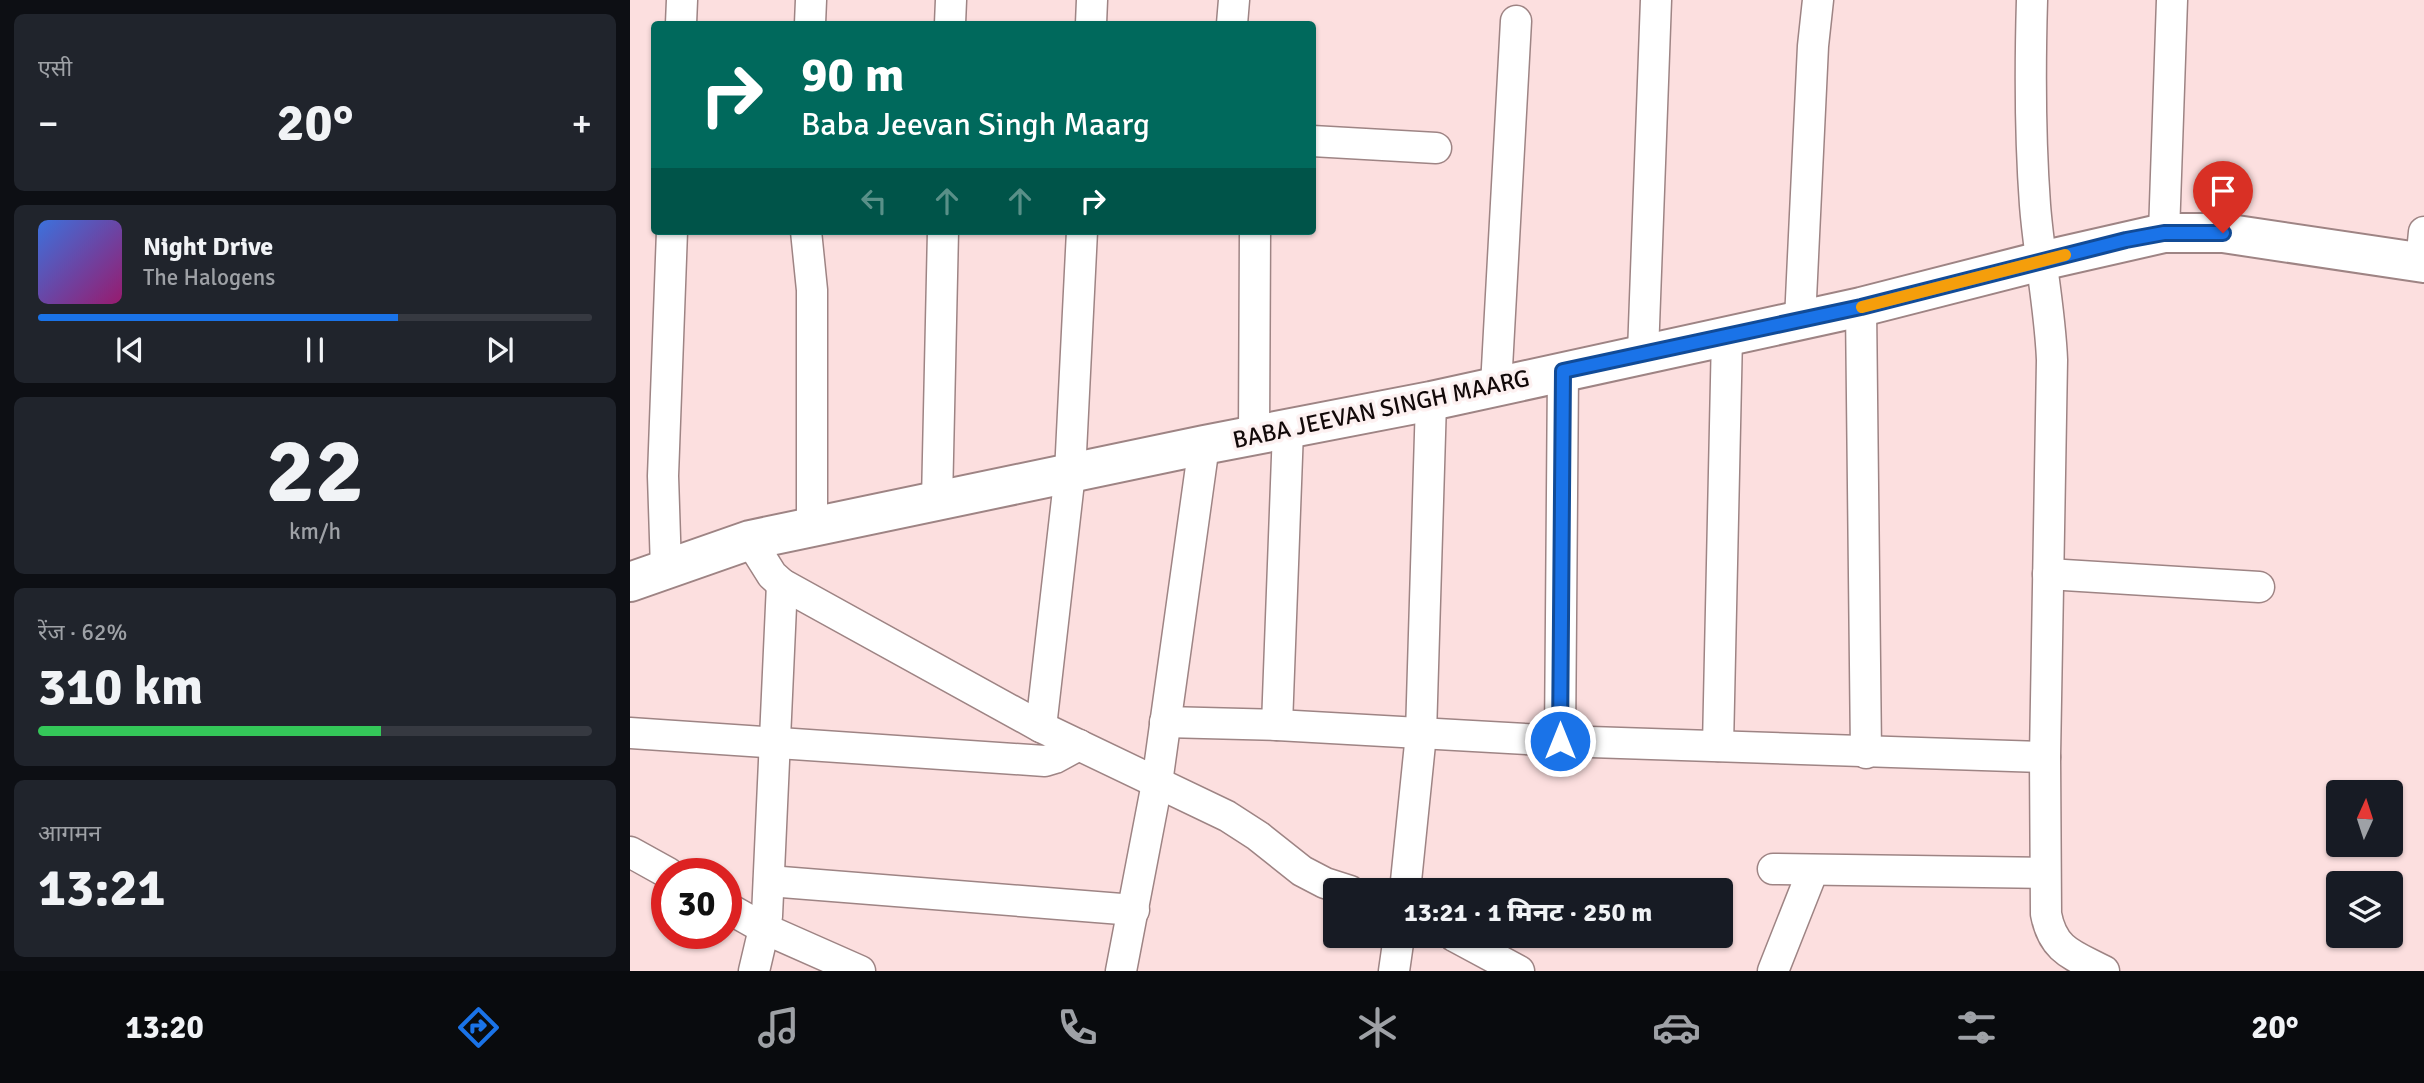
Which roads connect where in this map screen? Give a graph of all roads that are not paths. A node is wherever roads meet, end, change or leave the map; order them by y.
1 (682, 0) edge
2 (811, 0) edge
3 (951, 0) edge
4 (1092, 0) edge
5 (1234, 0) edge
6 (1656, 0) edge
7 (1818, 0) edge
8 (2032, 0) edge
9 (2172, 0) edge
10 (681, 21) edge
11 (810, 21) edge
12 (950, 21) edge
13 (1091, 21) edge
14 (1232, 21) edge
15 (1517, 21) dead end
16 (1316, 141) edge
17 (1436, 148) dead end
18 (2164, 233) junction
19 (672, 235) edge
20 (806, 235) edge
21 (943, 235) edge
22 (1082, 235) edge
23 (1255, 235) edge
24 (2423, 253) edge
25 (2041, 261) junction
26 (1861, 307) junction
27 (1800, 320) junction
28 (1727, 335) junction
29 (1643, 353) junction
30 (1563, 371) junction
31 (1496, 386) junction
32 (1431, 401) junction
33 (1271, 432) junction
34 (1204, 445) junction
35 (1070, 473) junction
36 (937, 501) junction
37 (813, 527) junction
38 (750, 540) junction
39 (666, 569) junction
40 (2048, 574) junction
41 (630, 582) edge
42 (782, 584) junction
43 (2259, 587) dead end
44 (1165, 722) junction
45 (1277, 725) junction
46 (1041, 726) junction
47 (630, 733) edge
48 (1421, 734) junction
49 (1560, 741) junction
50 (775, 742) junction
51 (1079, 745) junction
52 (1718, 746) junction
53 (1866, 752) junction
54 (2045, 757) junction
55 (1157, 783) junction
56 (630, 852) edge
57 (651, 864) edge
58 (1773, 869) dead end
59 (1812, 870) junction
60 (2045, 873) junction
61 (1406, 878) edge
62 (769, 881) junction
63 (1323, 882) edge
64 (1134, 910) junction
65 (742, 915) edge
66 (765, 929) junction
67 (1397, 948) edge
68 (1476, 948) edge
69 (754, 971) edge
70 (860, 971) edge
71 (1121, 971) edge
72 (1394, 971) edge
73 (1519, 971) edge
74 (1773, 971) edge
75 (2104, 971) edge

1 - 10 street
2 - 11 street
3 - 12 street
4 - 13 street
5 - 14 street
6 - 29 street
7 - 27 street
8 - 25 street
9 - 18 street
15 - 31 street
16 - 17 street
18 - 24 street, BABA JEEVAN SINGH MAARG
18 - 25 street, BABA JEEVAN SINGH MAARG
19 - 39 street
20 - 37 street
21 - 36 street
22 - 35 street
23 - 33 street
25 - 26 street, BABA JEEVAN SINGH MAARG
25 - 40 street
26 - 27 street, BABA JEEVAN SINGH MAARG
26 - 53 street
27 - 28 street, BABA JEEVAN SINGH MAARG
28 - 29 street, BABA JEEVAN SINGH MAARG
28 - 52 street
29 - 30 street, BABA JEEVAN SINGH MAARG
30 - 31 street, BABA JEEVAN SINGH MAARG
30 - 49 street
31 - 32 street, BABA JEEVAN SINGH MAARG
32 - 33 street, BABA JEEVAN SINGH MAARG
32 - 48 street
33 - 34 street, BABA JEEVAN SINGH MAARG
33 - 45 street
34 - 35 street, BABA JEEVAN SINGH MAARG
34 - 44 street
35 - 36 street, BABA JEEVAN SINGH MAARG
35 - 46 street
36 - 37 street, BABA JEEVAN SINGH MAARG
37 - 38 street, BABA JEEVAN SINGH MAARG
38 - 39 street, BABA JEEVAN SINGH MAARG
38 - 42 street
39 - 41 street, BABA JEEVAN SINGH MAARG
40 - 43 street
40 - 54 street
42 - 46 street
42 - 50 street
44 - 45 street
44 - 55 street
45 - 48 street
46 - 51 street
47 - 50 street
48 - 49 street
48 - 61 street
49 - 52 street
50 - 51 street
50 - 62 street
51 - 55 street
52 - 53 street
53 - 54 street
54 - 60 street
55 - 63 street
55 - 64 street
56 - 57 street
58 - 59 street
59 - 60 street
59 - 74 street
60 - 75 street
62 - 64 street
62 - 66 street
64 - 71 street
65 - 66 street
66 - 69 street
66 - 70 street
67 - 72 street
68 - 73 street

